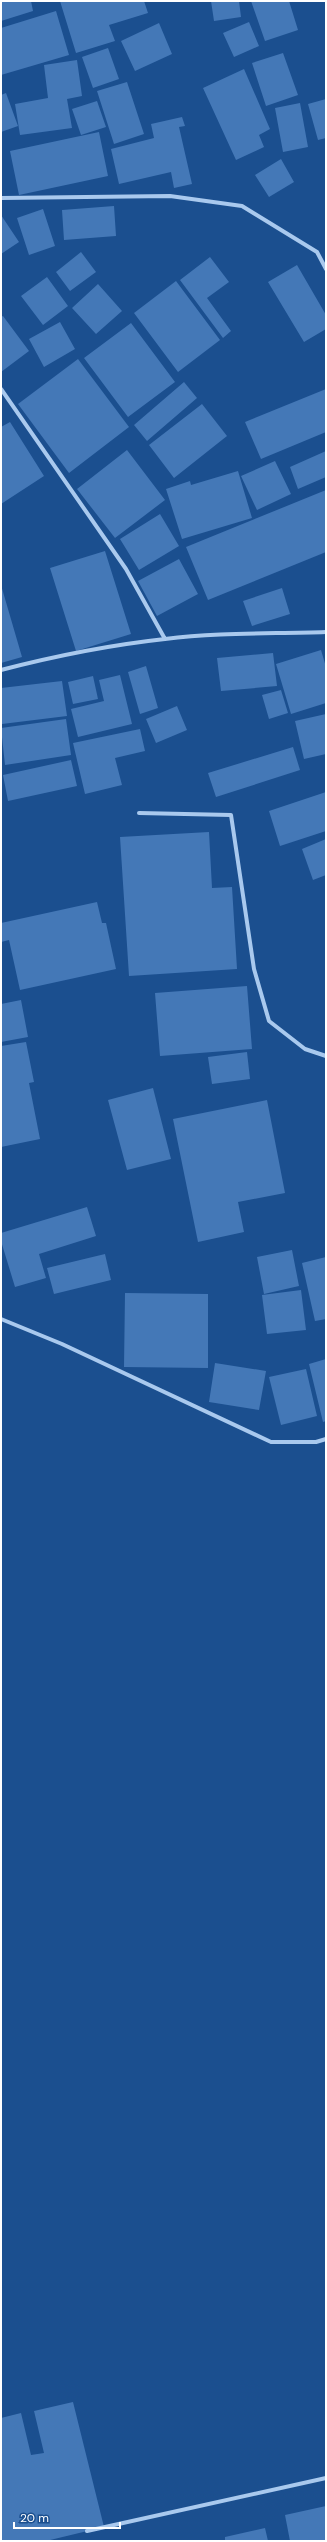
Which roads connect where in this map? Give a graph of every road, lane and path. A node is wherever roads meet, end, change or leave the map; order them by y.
1 (1, 198) edge
2 (326, 269) edge
3 (1, 389) edge
4 (326, 632) edge
5 (165, 639) junction
6 (1, 670) edge
7 (139, 813) dead end
8 (326, 1056) edge
9 (1, 1319) edge
10 (326, 1439) edge
11 (326, 2478) edge
12 (87, 2531) dead end

1 - 2 street
3 - 5 street
4 - 5 street
5 - 6 street
7 - 8 street
9 - 10 street
11 - 12 street

